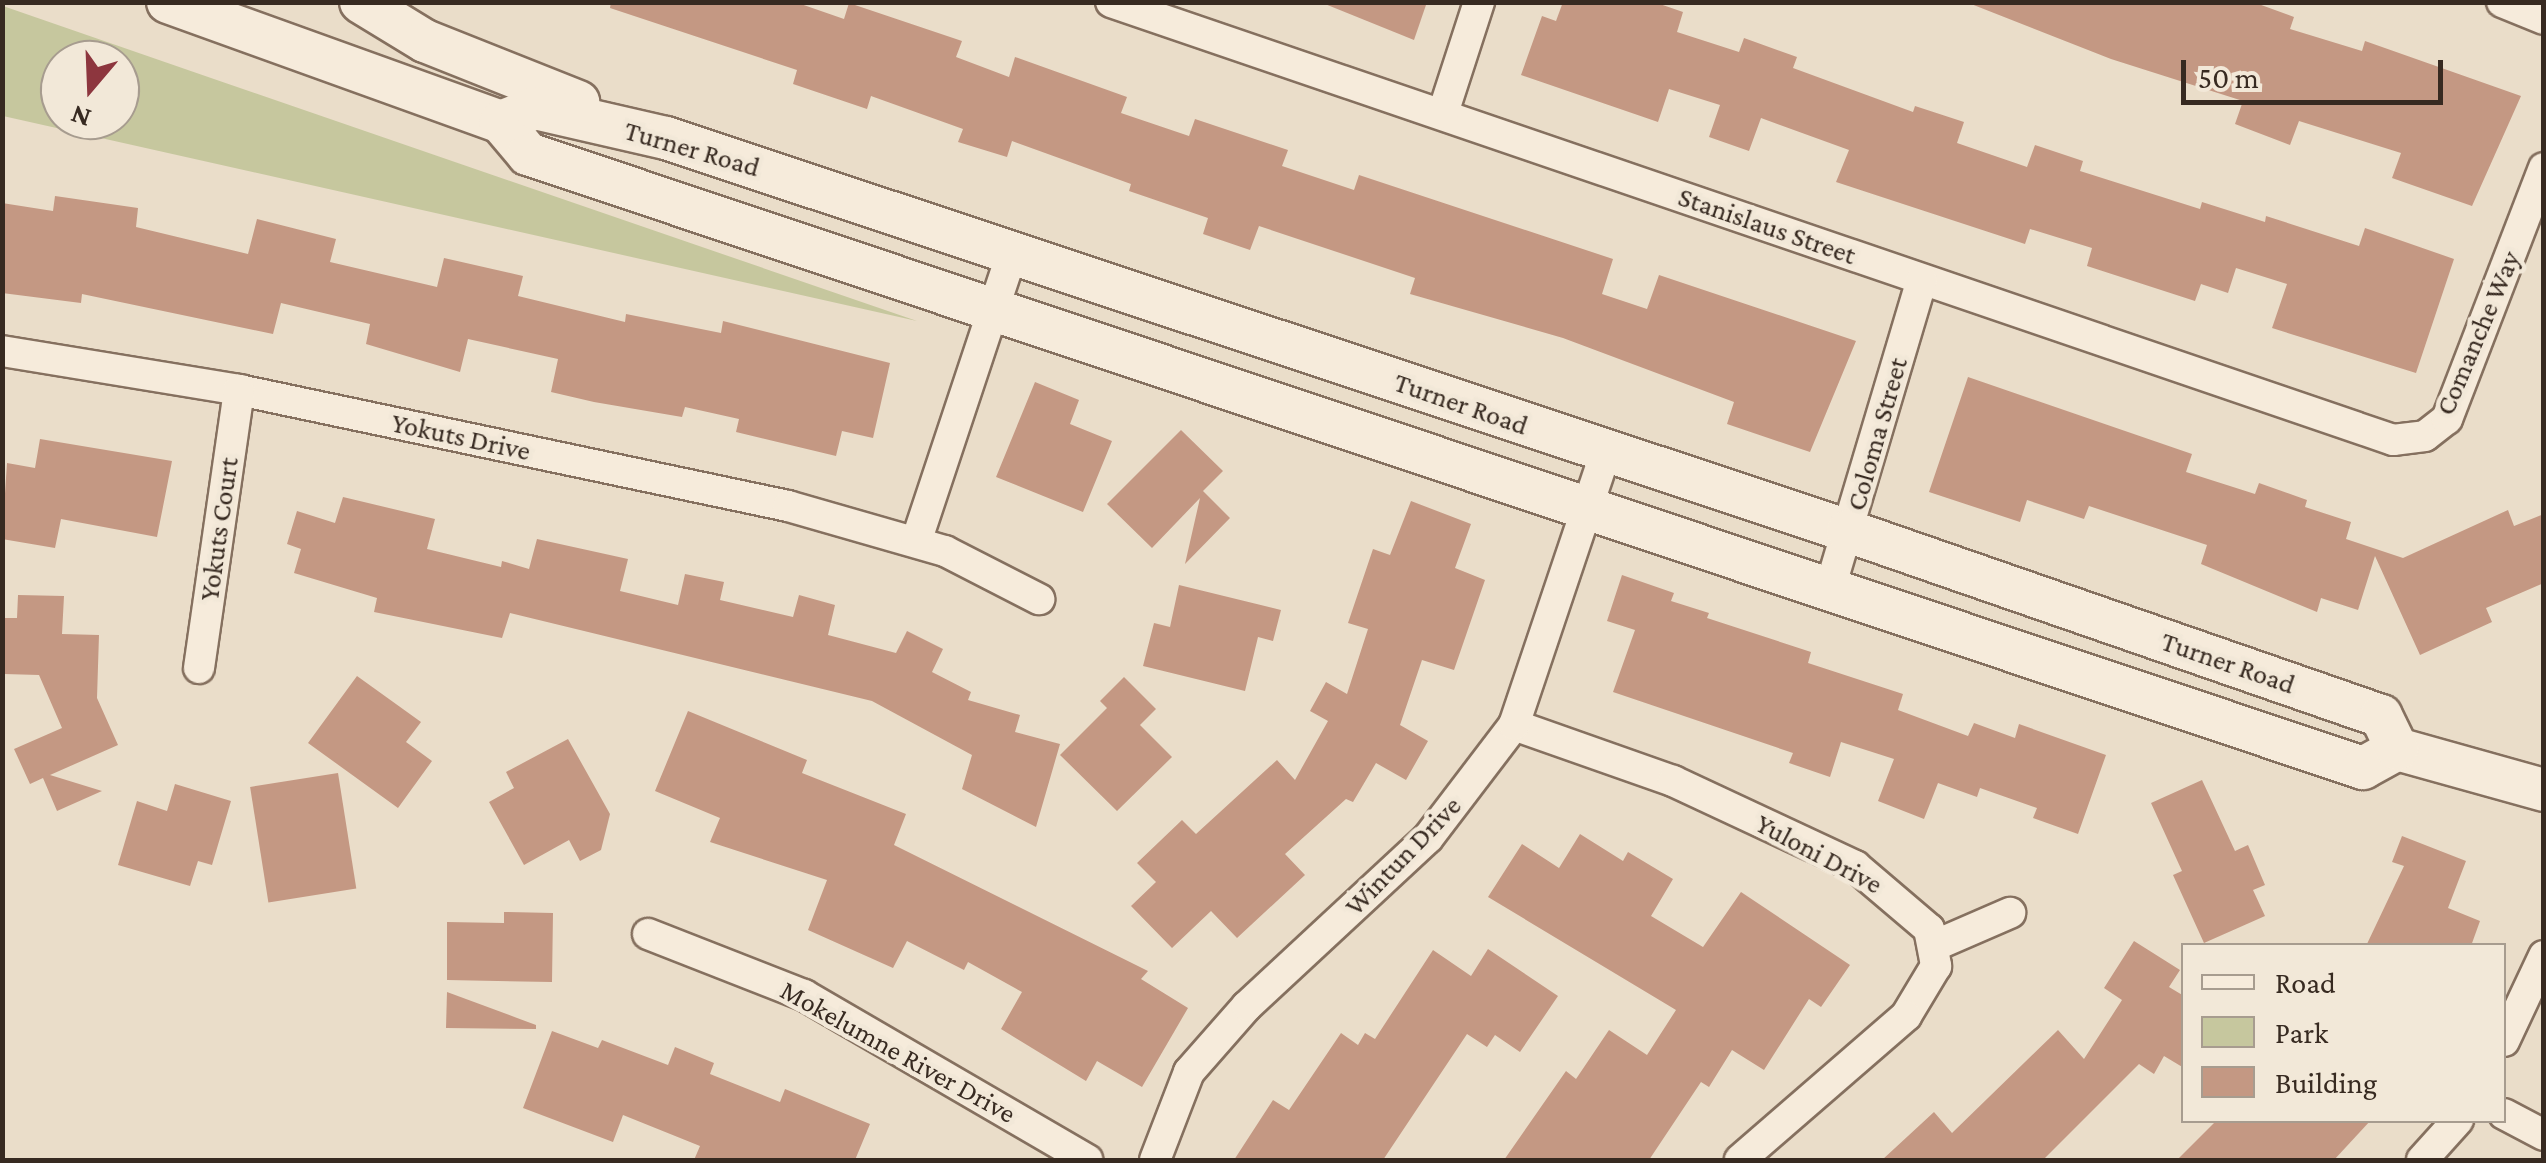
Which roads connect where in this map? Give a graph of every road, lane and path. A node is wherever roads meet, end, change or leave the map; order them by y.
1 (168, 2) edge
2 (361, 2) edge
3 (1111, 2) edge
4 (1479, 2) edge
5 (2502, 2) edge
6 (236, 9) edge
7 (2544, 19) edge
8 (1443, 113) junction
9 (502, 122) junction
10 (666, 138) junction
11 (2544, 168) edge
12 (1012, 253) junction
13 (1922, 280) junction
14 (994, 307) junction
15 (2, 351) edge
16 (239, 390) junction
17 (2425, 436) joint
18 (1606, 452) junction
19 (1588, 507) junction
20 (1848, 531) junction
21 (916, 542) junction
22 (1830, 588) junction
23 (1039, 599) dead end
24 (198, 668) dead end
25 (1514, 725) junction
26 (2396, 750) junction
27 (2544, 790) edge
28 (2010, 913) dead end
29 (648, 934) dead end
30 (1936, 945) junction
31 (2544, 956) edge
32 (2506, 1036) edge
33 (2506, 1115) edge
34 (2455, 1123) edge
35 (2544, 1135) edge
36 (1086, 1160) edge
37 (1155, 1160) edge
38 (1740, 1160) edge
39 (2422, 1160) edge

1 - 6 main road, Turner Road
2 - 10 main road
3 - 8 street, Stanislaus Street
4 - 8 street
5 - 7 street
6 - 9 main road, Turner Road
8 - 13 street, Stanislaus Street
9 - 10 main road, Turner Road
9 - 14 main road, Turner Road
10 - 12 main road, Turner Road
11 - 17 street, Comanche Way
12 - 14 street
12 - 18 main road, Turner Road
13 - 17 street, Stanislaus Street
13 - 20 street, Coloma Street
14 - 19 main road, Turner Road
14 - 21 street
15 - 16 street, Yokuts Drive
16 - 21 street, Yokuts Drive
16 - 24 street, Yokuts Court
18 - 19 street, Wintun Drive
18 - 20 main road, Turner Road
19 - 22 main road, Turner Road
19 - 25 street, Wintun Drive
20 - 22 street, Coloma Street
20 - 26 main road, Turner Road
21 - 23 street, Yokuts Drive
22 - 26 main road, Turner Road
25 - 30 street, Yuloni Drive
25 - 37 street, Wintun Drive
26 - 27 main road
28 - 30 street
29 - 36 street, Mokelumne River Drive
30 - 38 street
31 - 32 street
33 - 35 street
34 - 39 street

